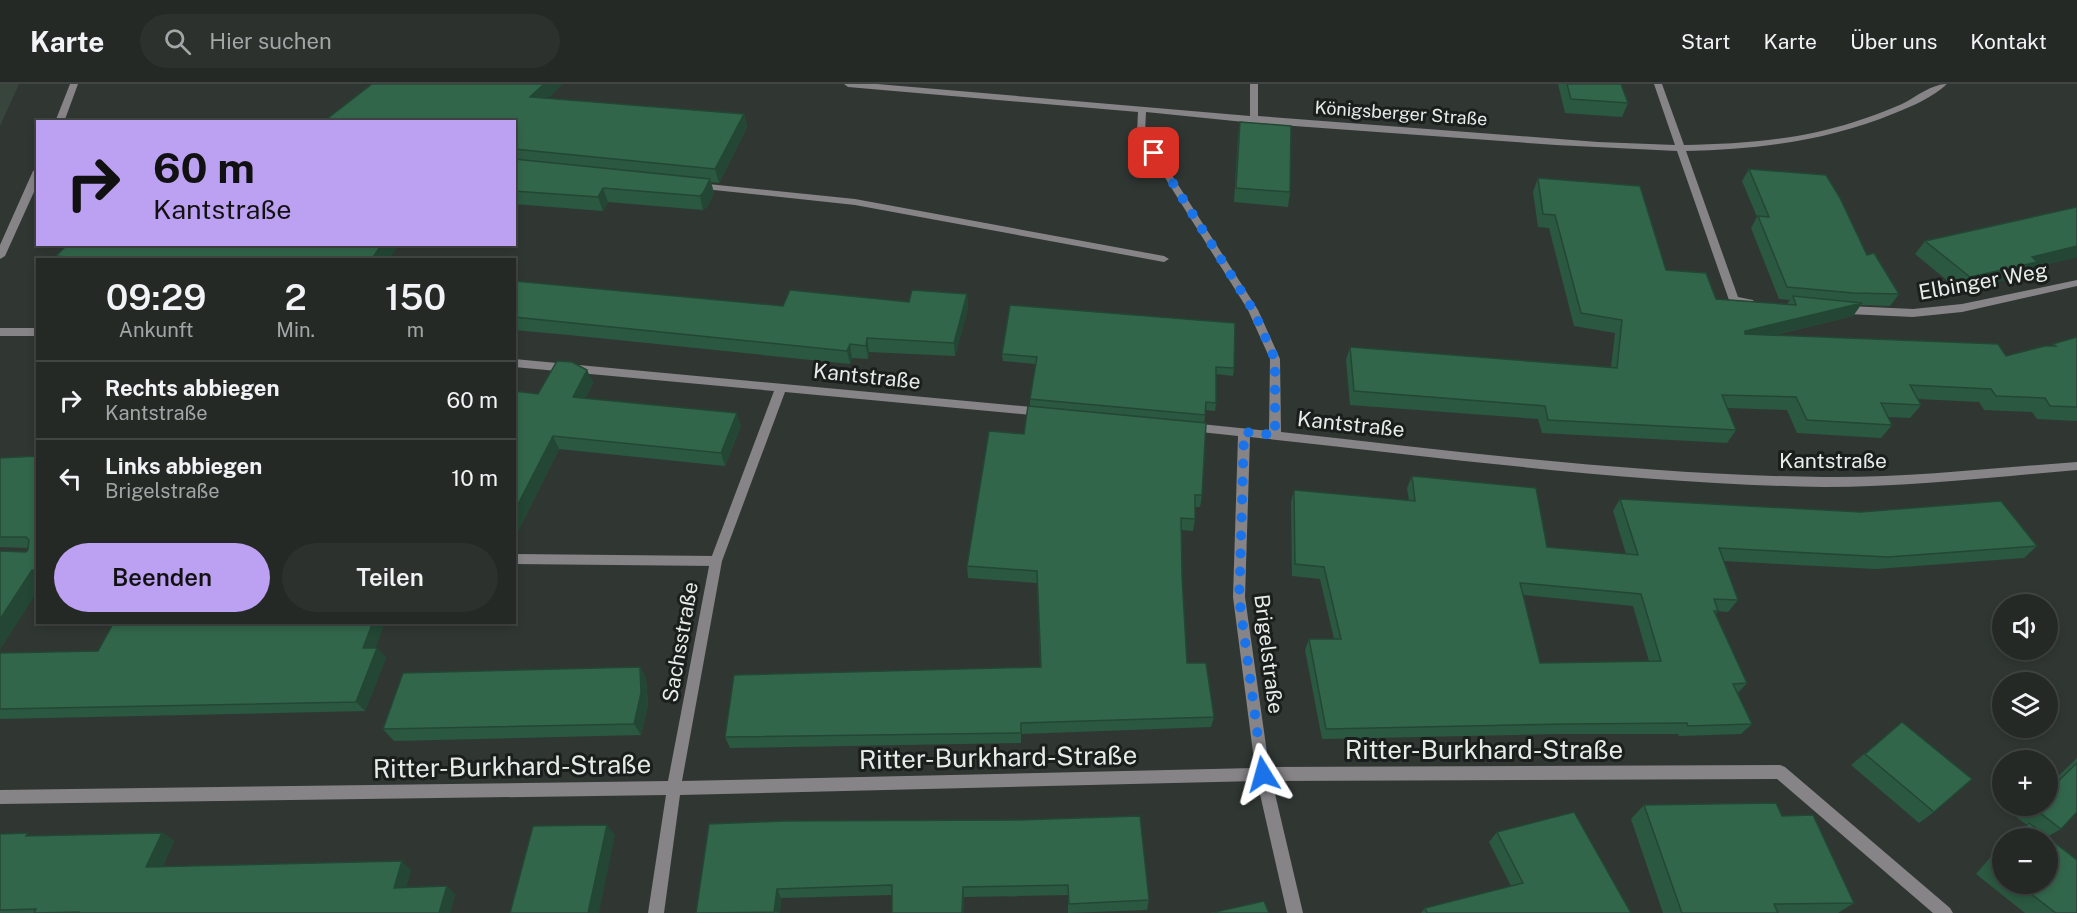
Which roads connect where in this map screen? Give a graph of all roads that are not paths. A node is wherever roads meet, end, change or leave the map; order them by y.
1 (74, 84) edge
2 (848, 84) edge
3 (1254, 84) edge
4 (1658, 84) edge
5 (1943, 84) edge
6 (1142, 110) junction
7 (60, 120) edge
8 (1254, 120) junction
9 (1680, 147) junction
10 (36, 175) edge
11 (691, 185) edge
12 (0, 256) edge
13 (1164, 259) dead end
14 (2077, 282) edge
15 (1757, 302) edge
16 (1842, 309) edge
17 (0, 332) edge
18 (36, 332) edge
19 (516, 363) edge
20 (781, 387) junction
21 (1054, 413) edge
22 (1184, 426) edge
23 (1244, 432) junction
24 (1275, 435) junction
25 (2077, 466) edge
26 (516, 559) edge
27 (716, 561) junction
28 (1263, 774) junction
29 (674, 788) junction
30 (0, 797) edge
31 (656, 913) edge
32 (1295, 913) edge
33 (1945, 913) edge

1 - 7 street
2 - 6 street, Königsberger Straße
3 - 8 street
4 - 9 street
5 - 9 street, Königsberger Straße
6 - 8 street, Königsberger Straße
6 - 24 street
8 - 9 street, Königsberger Straße
9 - 15 street
10 - 12 street
11 - 13 street
14 - 16 street, Elbinger Weg
17 - 18 street
19 - 20 street, Kantstraße
20 - 21 street, Kantstraße
20 - 27 street, Sachsstraße
22 - 23 street, Kantstraße
23 - 24 street, Kantstraße
23 - 28 street, Brigelstraße
24 - 25 street, Kantstraße
26 - 27 street
27 - 29 street, Sachsstraße
28 - 29 street, Ritter-Burkhard-Straße
28 - 32 street, Brigelstraße
28 - 33 street, Ritter-Burkhard-Straße
29 - 30 street, Ritter-Burkhard-Straße
29 - 31 street, Sachsstraße

